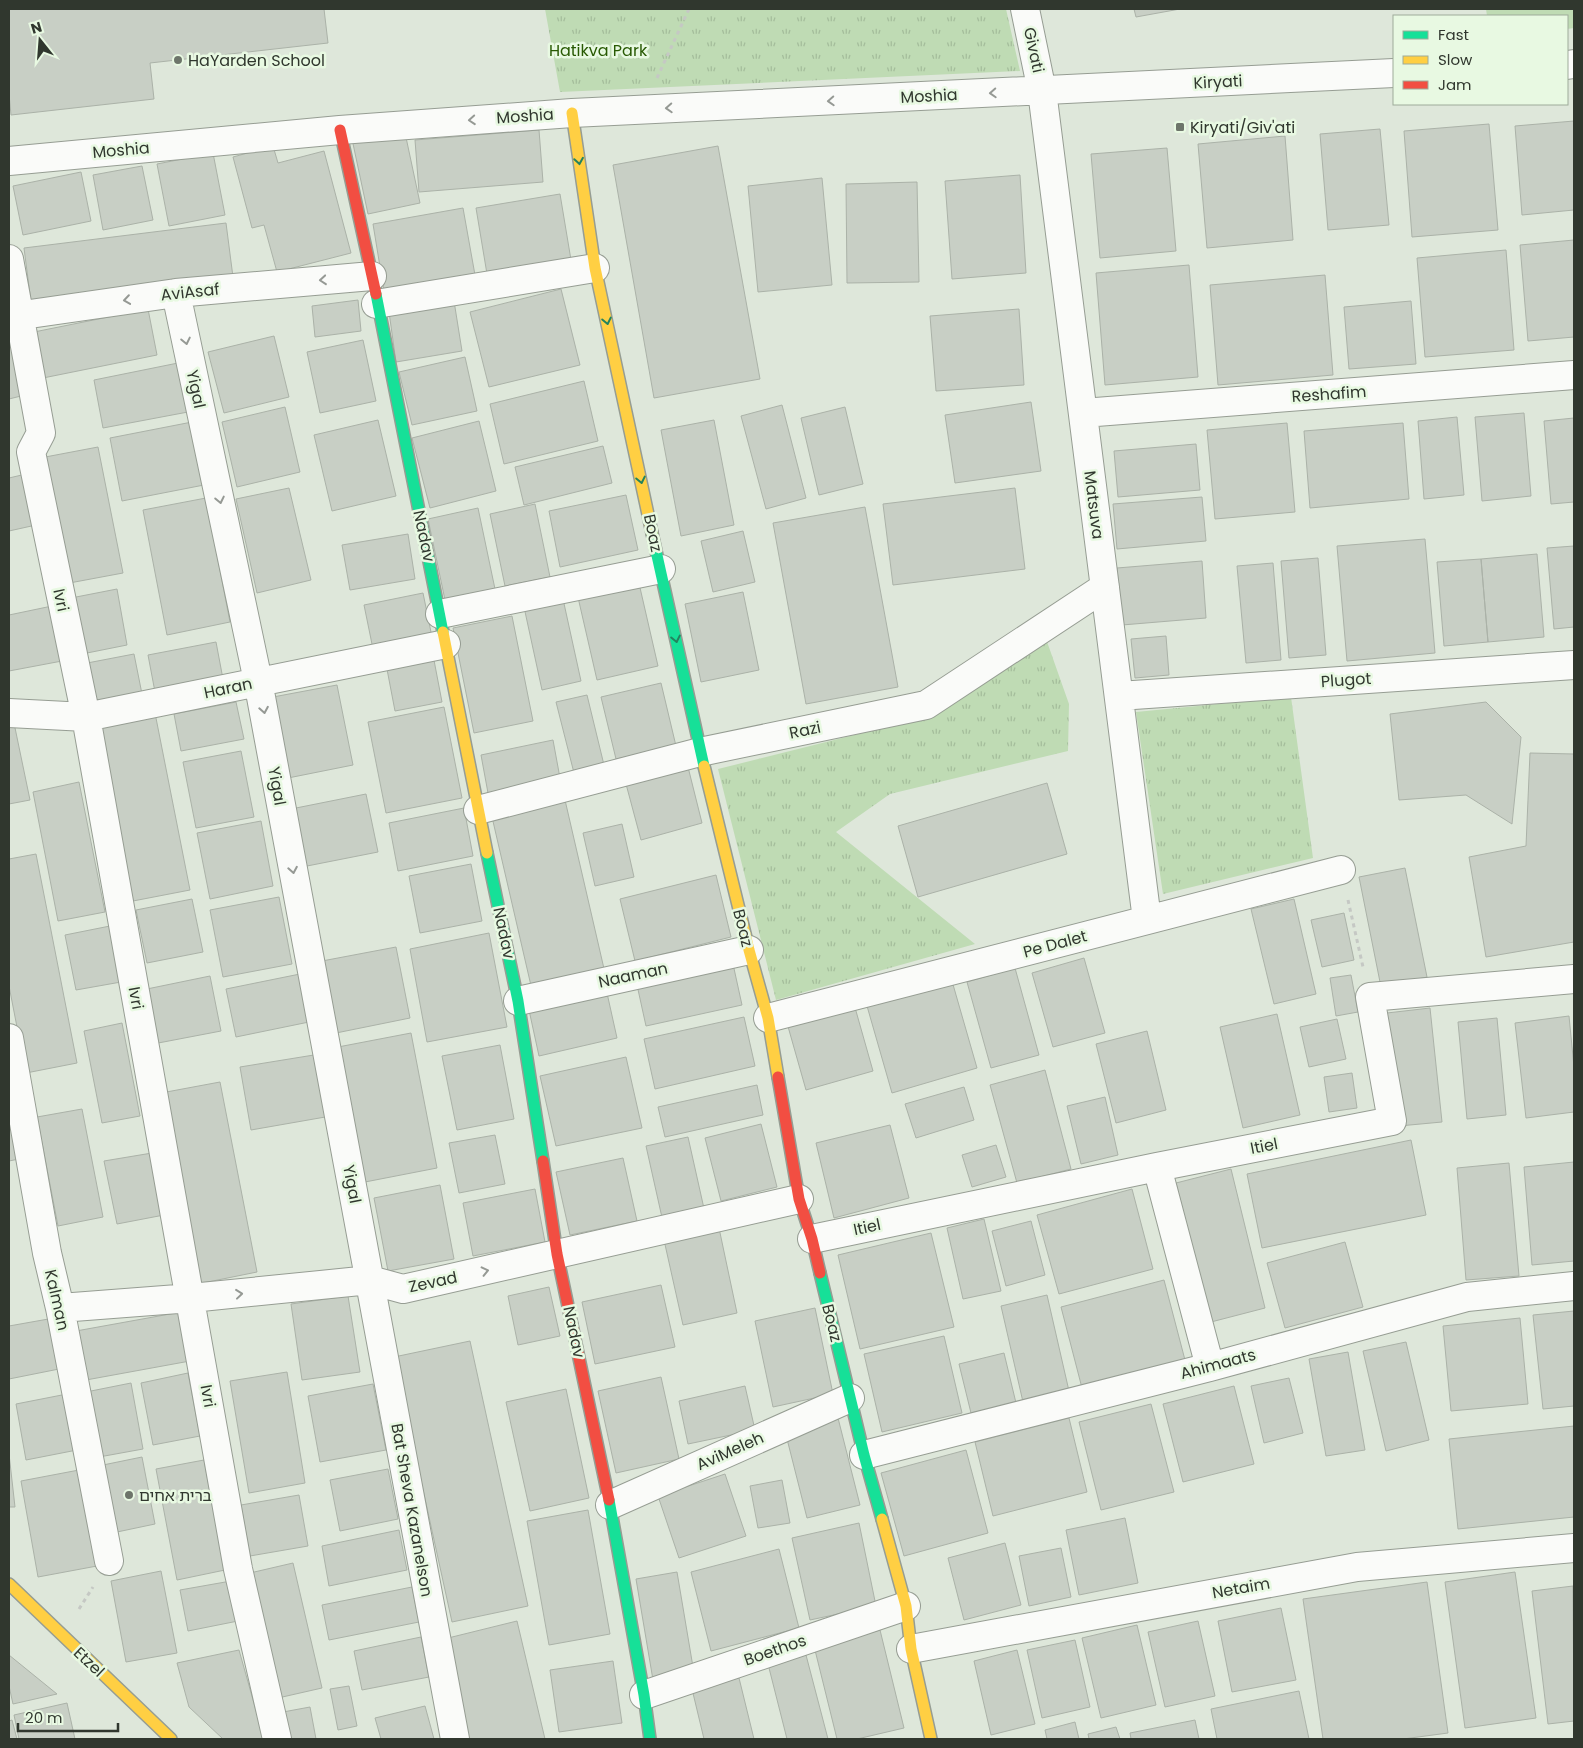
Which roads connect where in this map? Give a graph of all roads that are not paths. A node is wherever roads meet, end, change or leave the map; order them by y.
1 (1025, 9) edge
2 (1393, 73) edge
3 (1042, 91) junction
4 (572, 113) junction
5 (340, 130) junction
6 (9, 161) edge
7 (9, 259) edge
8 (595, 268) junction
9 (372, 276) junction
10 (176, 293) junction
11 (376, 304) junction
12 (14, 316) edge
13 (1574, 375) edge
14 (1083, 413) junction
15 (661, 569) junction
16 (1105, 587) junction
17 (440, 614) junction
18 (446, 644) junction
19 (1574, 665) edge
20 (258, 682) junction
21 (1119, 696) junction
22 (9, 713) edge
23 (86, 718) junction
24 (700, 752) junction
25 (478, 810) junction
26 (1341, 870) road end
27 (1147, 920) junction
28 (749, 950) junction
29 (1574, 979) edge
30 (518, 1001) junction
31 (768, 1018) junction
32 (9, 1038) edge
33 (1157, 1166) junction
34 (799, 1199) junction
35 (812, 1239) junction
36 (557, 1254) junction
37 (370, 1280) junction
38 (1574, 1286) edge
39 (191, 1298) junction
40 (60, 1308) junction
41 (1210, 1367) junction
42 (850, 1398) junction
43 (864, 1455) junction
44 (610, 1505) junction
45 (1574, 1548) edge
46 (109, 1561) road end
47 (9, 1584) edge
48 (906, 1606) junction
49 (911, 1649) junction
50 (644, 1695) junction
51 (165, 1737) edge
52 (277, 1739) edge
53 (454, 1739) edge
54 (650, 1739) edge
55 (931, 1739) edge

1 - 3 street, Givati
2 - 3 street, Kiryati
3 -> 4 street, Moshia
3 - 14 street, Matsuva
4 -> 5 street, Moshia
4 -> 8 street, Boaz
5 - 6 street, Moshia
5 - 9 street, Nadav
7 - 12 street, Ivri
8 - 11 street
8 -> 15 street, Boaz
9 -> 10 street, AviAsaf
9 - 11 street, Nadav
10 -> 12 street, AviAsaf
10 -> 20 street, Yigal
11 - 17 street, Nadav
12 - 23 street, Ivri
13 - 14 street, Reshafim
14 - 16 street, Matsuva
15 - 17 street
15 -> 24 street, Boaz
16 - 21 street, Matsuva
16 - 24 street, Razi
17 - 18 street, Nadav
18 - 20 street, Haran
18 - 25 street, Nadav
19 - 21 street, Plugot
20 - 23 street, Haran
20 -> 37 street, Yigal
21 - 27 street, Matsuva
22 - 23 street, Haran
23 - 39 street, Ivri
24 - 25 street, Razi
24 - 28 street, Boaz
25 - 30 street, Nadav
26 - 27 street, Pe Dalet
27 - 31 street, Pe Dalet
28 - 30 street, Naaman
28 - 31 street, Boaz
29 - 33 street, Itiel
30 - 36 street, Nadav
31 - 34 street, Boaz
32 - 40 street, Kalman
33 - 35 street, Itiel
33 - 41 street
34 - 35 street, Boaz
34 - 36 street, Zevad
35 - 42 street, Boaz
37 -> 36 street, Zevad
36 - 44 street, Nadav
39 -> 37 street, Zevad
37 - 53 street, Bat Sheva Kazanelson
38 - 41 street, Ahimaats
39 - 40 street, Zevad
39 - 52 street, Ivri
40 - 46 street, Kalman
41 - 43 street, Ahimaats
42 - 43 street, Boaz
42 - 44 street, AviMeleh
43 - 48 street, Boaz
44 - 50 street, Nadav
45 - 49 street, Netaim
47 - 51 street, Etzel
48 - 49 street, Boaz
48 - 50 street, Boethos
49 - 55 street, Boaz
50 - 54 street, Nadav

